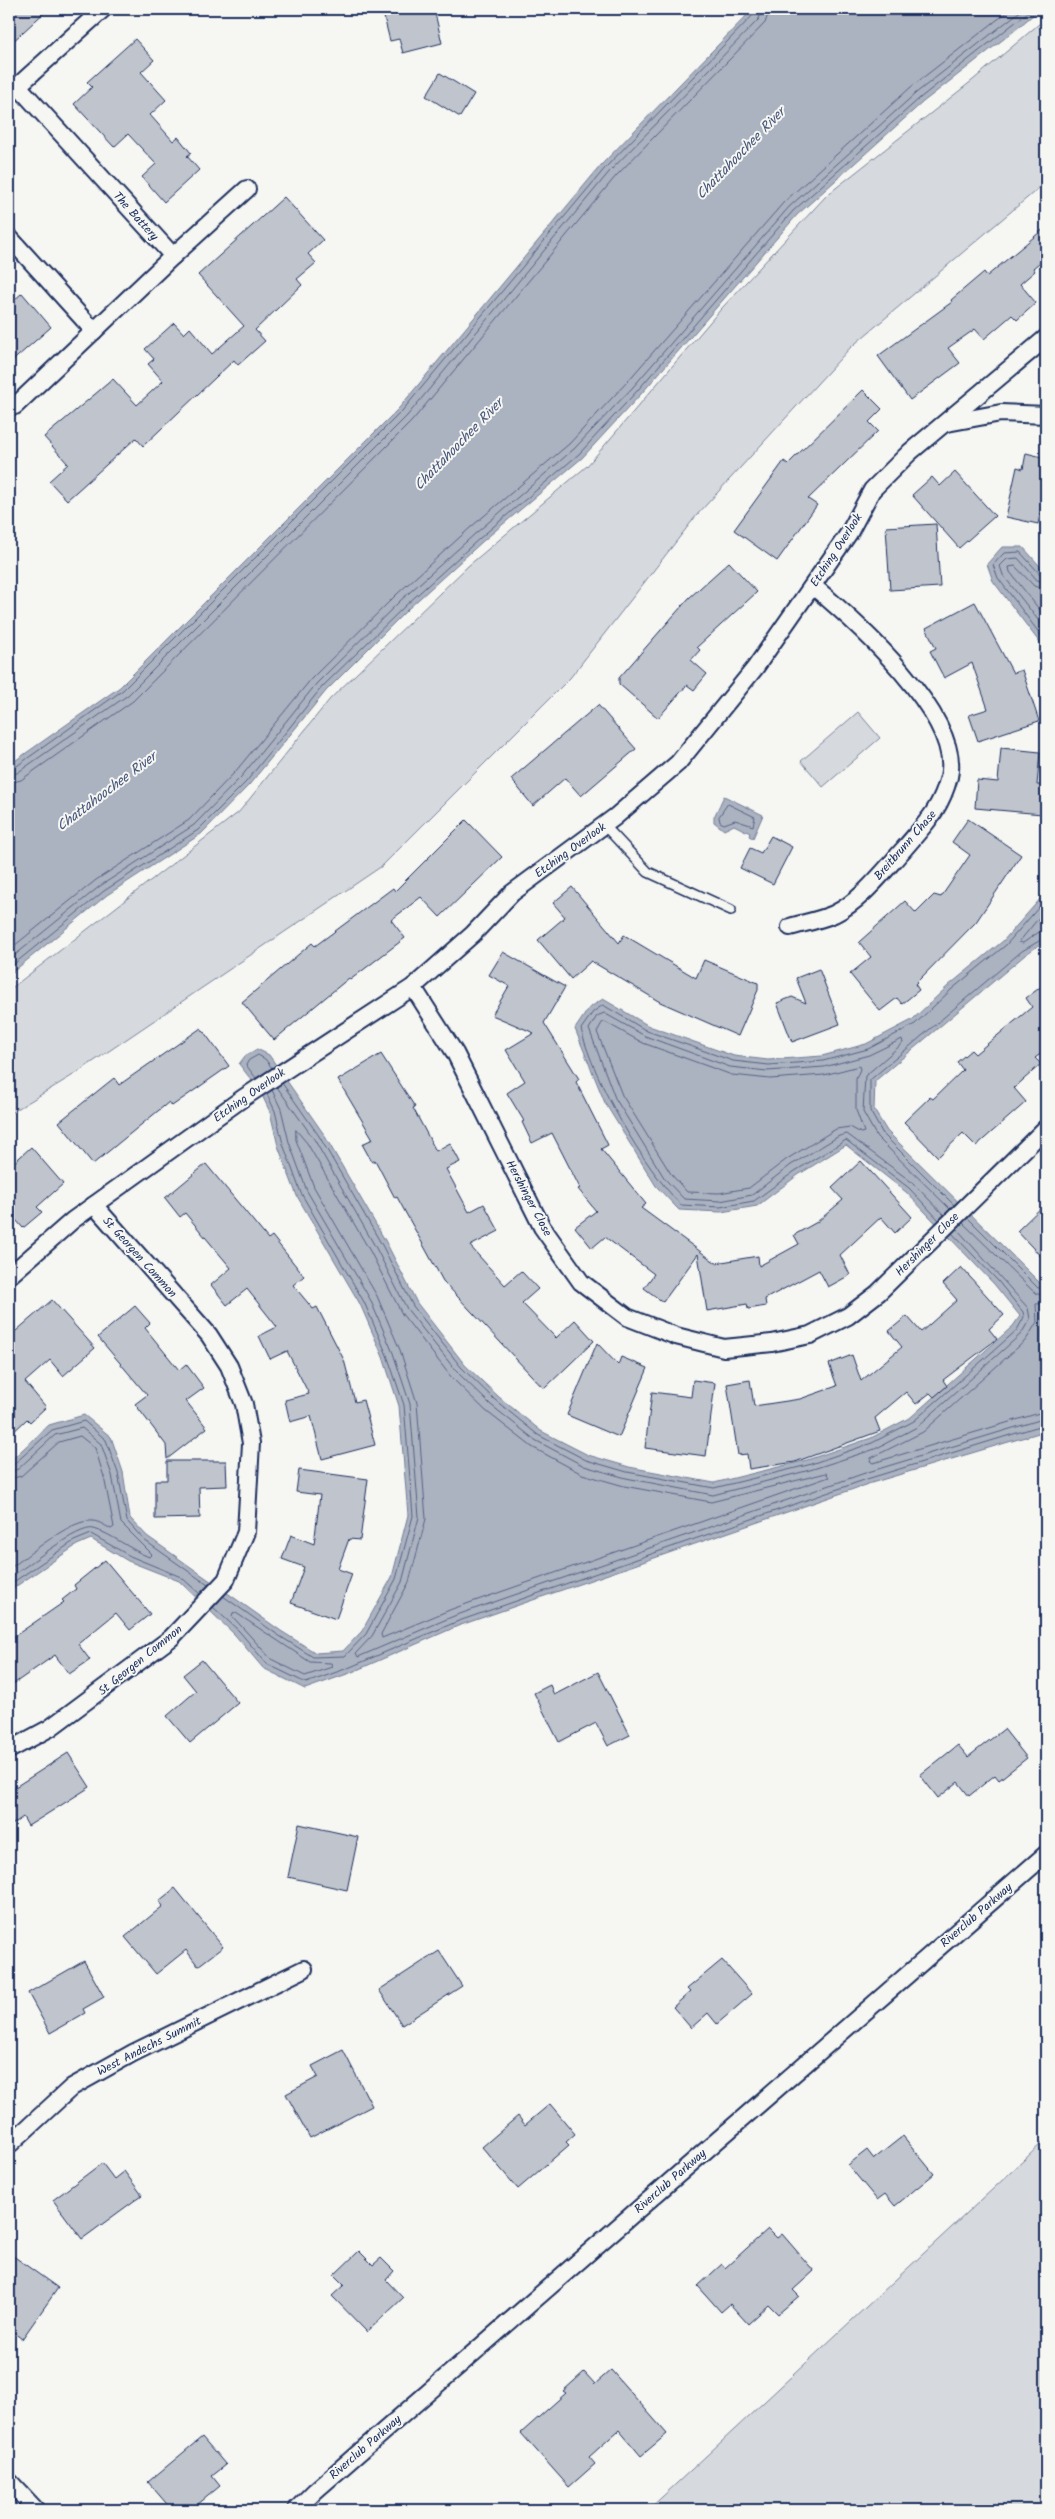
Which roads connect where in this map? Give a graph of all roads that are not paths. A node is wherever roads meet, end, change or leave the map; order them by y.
1 (103, 9) edge
2 (13, 90) edge
3 (247, 189) dead end
4 (9, 238) edge
5 (173, 256) junction
6 (94, 331) junction
7 (1046, 338) edge
8 (15, 406) dead end
9 (1046, 415) edge
10 (945, 423) junction
11 (813, 586) junction
12 (604, 825) junction
13 (730, 910) dead end
14 (790, 927) dead end
15 (413, 987) junction
16 (1046, 1128) edge
17 (94, 1205) junction
18 (9, 1276) edge
19 (9, 1750) edge
20 (1046, 1854) edge
21 (304, 1969) dead end
22 (9, 2145) edge
23 (9, 2481) edge
24 (36, 2510) edge
25 (296, 2510) edge

1 - 2 street, The Battery
2 - 5 street, The Battery
3 - 5 street
4 - 6 street
5 - 6 street
6 - 8 street
7 - 10 street, Etching Overlook
9 - 10 street
10 - 11 street, Etching Overlook
11 - 12 street, Etching Overlook
11 - 14 street, Breitbrunn Chase
12 - 13 lane
12 - 15 street, Etching Overlook
15 - 16 street, Hershinger Close
15 - 17 street, Etching Overlook
17 - 18 street, Etching Overlook
17 - 19 street, St Georgen Common
20 - 25 street, Riverclub Parkway
21 - 22 street, West Andechs Summit
23 - 24 street

